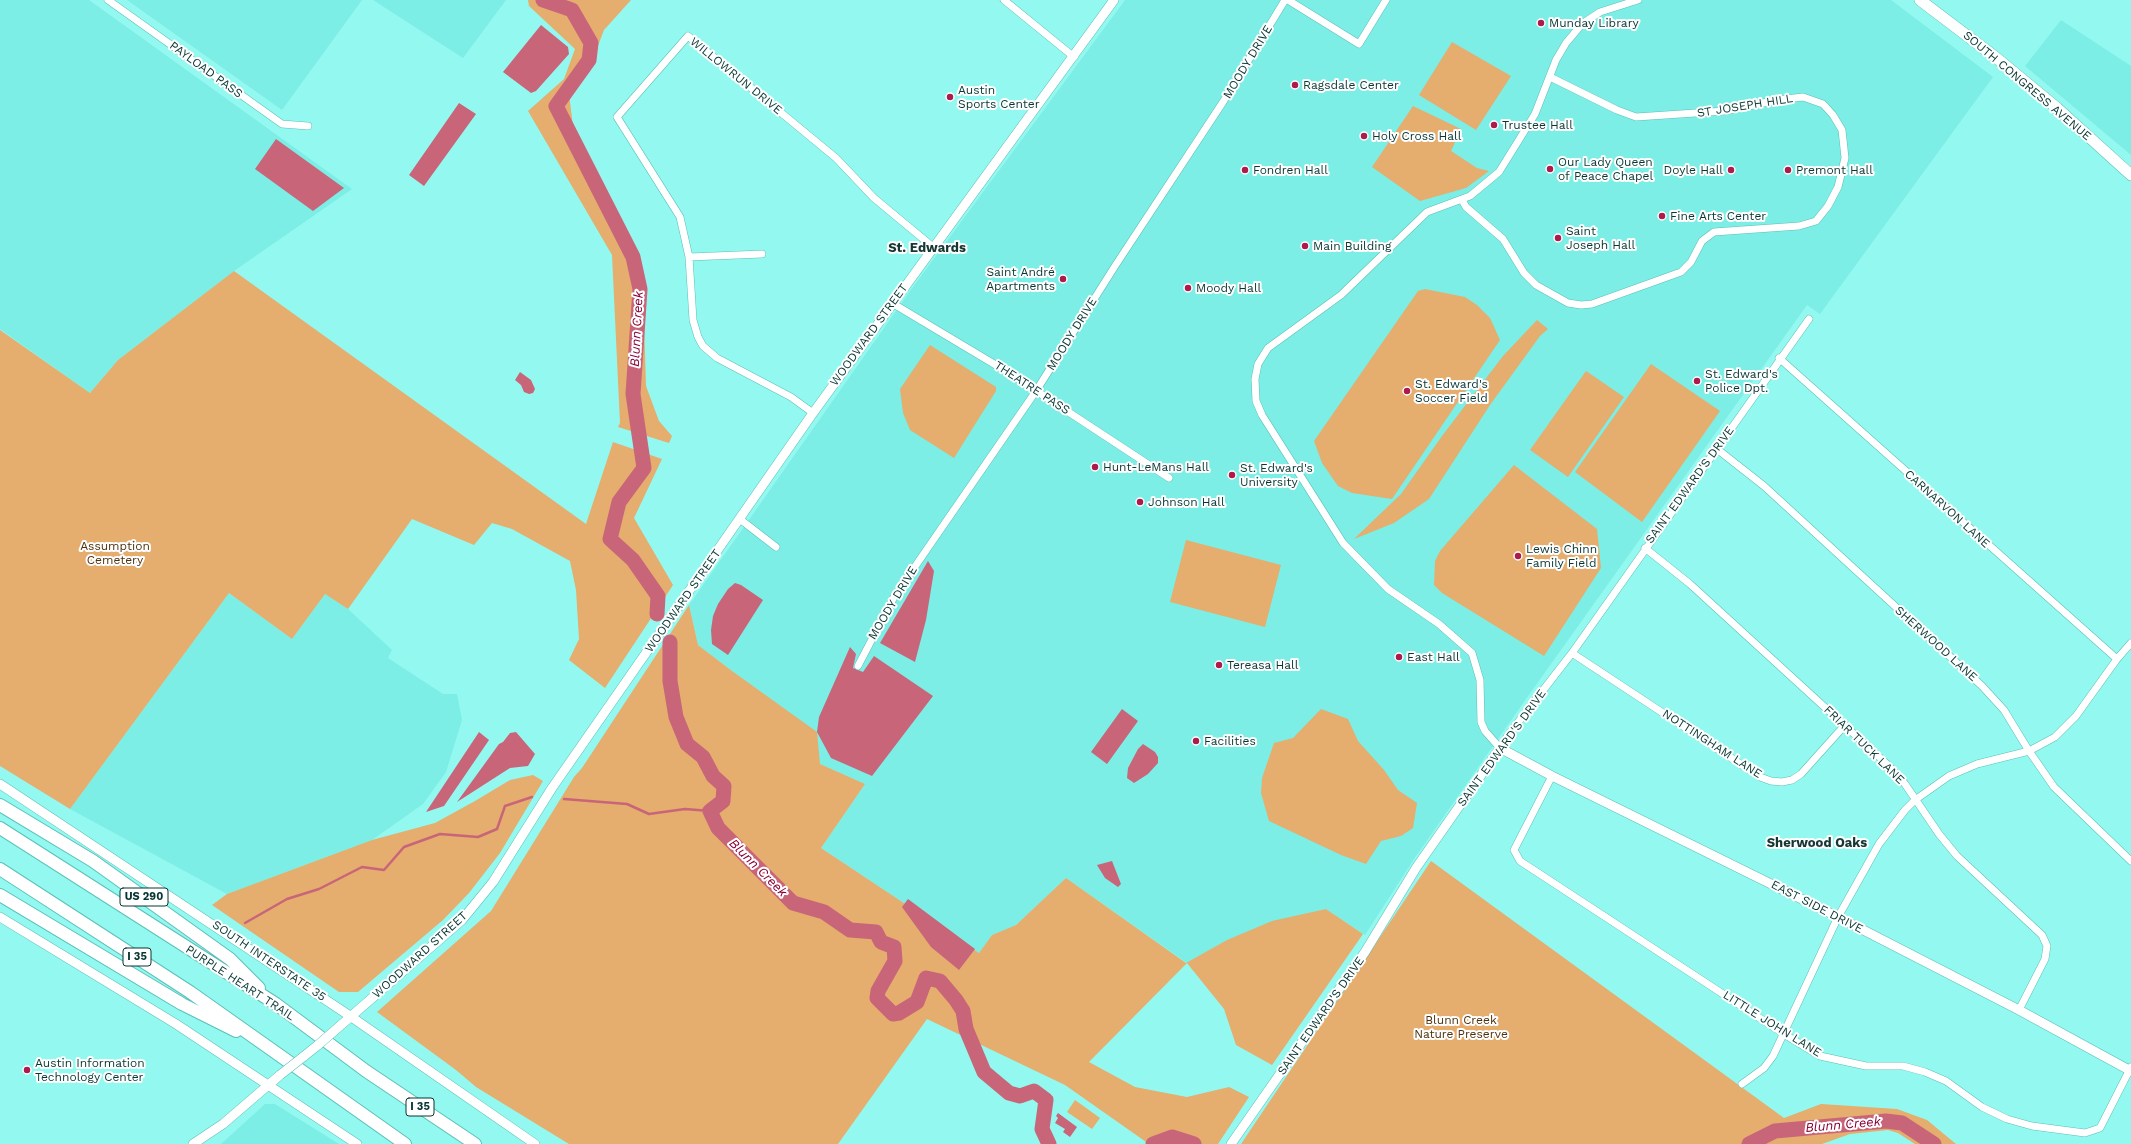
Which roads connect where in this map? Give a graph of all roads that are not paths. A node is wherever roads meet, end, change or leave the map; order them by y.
1 (108, 0) edge
2 (1004, 0) edge
3 (1114, 0) edge
4 (1286, 0) edge
5 (1386, 0) edge
6 (1638, 0) edge
7 (1920, 0) edge
8 (1074, 57) junction
9 (1550, 77) junction
10 (308, 126) dead end
11 (2131, 175) edge
12 (1462, 200) junction
13 (933, 247) junction
14 (762, 254) dead end
15 (689, 257) junction
16 (892, 303) junction
17 (1809, 319) dead end
18 (1780, 358) junction
19 (1036, 391) junction
20 (813, 413) junction
21 (1717, 449) junction
22 (1169, 478) dead end
23 (741, 520) junction
24 (776, 547) dead end
25 (1645, 548) junction
26 (2131, 643) edge
27 (1572, 653) junction
28 (2116, 659) junction
29 (858, 666) dead end
30 (1845, 725) junction
31 (1500, 748) junction
32 (2029, 751) junction
33 (1552, 776) junction
34 (0, 784) edge
35 (1915, 800) junction
36 (0, 805) edge
37 (0, 828) edge
38 (2131, 861) edge
39 (0, 869) edge
40 (0, 895) edge
41 (0, 917) edge
42 (1838, 917) junction
43 (276, 1004) junction
44 (2019, 1010) junction
45 (350, 1016) junction
46 (1784, 1034) junction
47 (272, 1049) junction
48 (2131, 1070) edge
49 (1742, 1084) dead end
50 (268, 1086) junction
51 (193, 1144) edge
52 (357, 1144) edge
53 (405, 1144) edge
54 (475, 1144) edge
55 (535, 1144) edge
56 (1231, 1144) edge

1 - 10 street, PAYLOAD PASS
2 - 8 street
3 - 8 street, WOODWARD STREET
4 - 5 street
4 - 19 street, MOODY DRIVE
6 - 9 street
7 - 11 main road, SOUTH CONGRESS AVENUE
8 - 13 street, WOODWARD STREET
9 - 12 street
9 - 12 street, ST JOSEPH HILL
12 - 31 street
13 - 15 street, WILLOWRUN DRIVE
13 - 16 street, WOODWARD STREET
14 - 15 street
15 - 20 street, WILLOWRUN DRIVE
16 - 19 street, THEATRE PASS
16 - 20 street, WOODWARD STREET
17 - 18 street, SAINT EDWARD'S DRIVE
18 - 21 street, SAINT EDWARD'S DRIVE
18 - 28 street, CARNARVON LANE
19 - 22 street, THEATRE PASS
19 - 29 street, MOODY DRIVE
20 - 23 street, WOODWARD STREET
21 - 25 street, SAINT EDWARD'S DRIVE
21 - 32 street, SHERWOOD LANE
23 - 24 street
23 - 45 street, WOODWARD STREET
25 - 27 street, SAINT EDWARD'S DRIVE
25 - 30 street, FRIAR TUCK LANE
26 - 28 street
27 - 30 street, NOTTINGHAM LANE
27 - 31 street, SAINT EDWARD'S DRIVE
28 - 32 street
30 - 35 street, FRIAR TUCK LANE
31 - 33 street, EAST SIDE DRIVE
31 - 56 street, SAINT EDWARD'S DRIVE
32 - 35 street
32 - 38 street, SHERWOOD LANE
33 - 42 street, EAST SIDE DRIVE
33 - 46 street, LITTLE JOHN LANE
34 - 45 street, SOUTH INTERSTATE 35
35 - 42 street
35 - 44 street, FRIAR TUCK LANE
36 - 43 highway, US 290
37 - 43 highway, PURPLE HEART TRAIL / I 35
39 - 47 highway, I 35
40 - 47 highway
41 - 50 street
42 - 44 street, EAST SIDE DRIVE
42 - 46 street
43 - 54 highway, PURPLE HEART TRAIL / I 35
44 - 48 street, EAST SIDE DRIVE
45 - 50 street, WOODWARD STREET, bridge
45 - 55 street, SOUTH INTERSTATE 35
46 - 48 street, LITTLE JOHN LANE
46 - 49 street
47 - 53 highway, I 35
50 - 51 street, WOODWARD STREET
50 - 52 street

